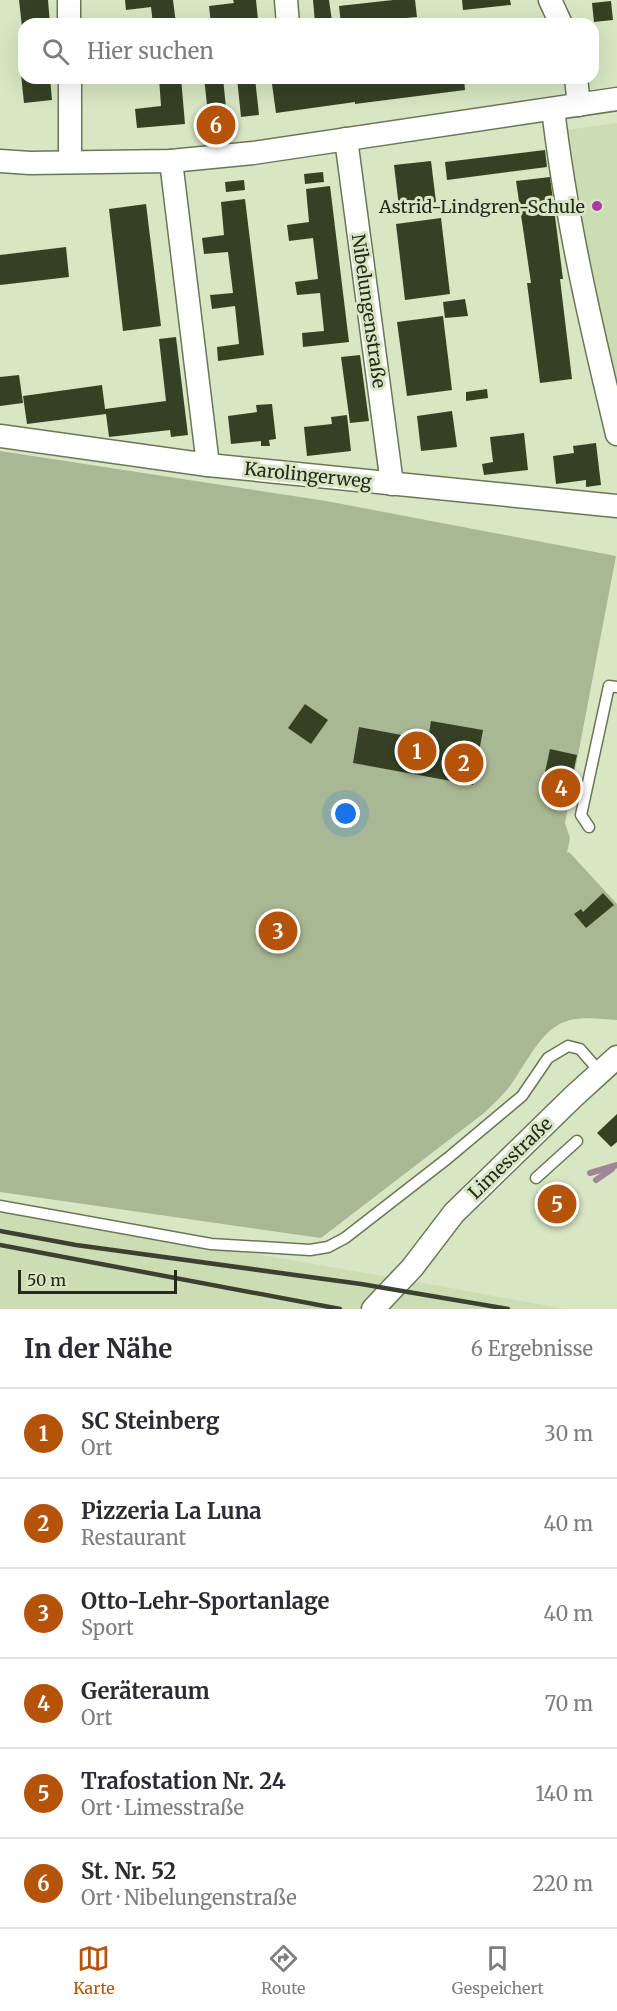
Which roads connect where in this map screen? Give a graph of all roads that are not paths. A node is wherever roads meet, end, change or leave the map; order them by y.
1 (69, 0) edge
2 (286, 0) edge
3 (550, 0) edge
4 (69, 18) edge
5 (288, 18) edge
6 (558, 18) edge
7 (70, 84) edge
8 (577, 84) edge
9 (617, 99) edge
10 (579, 105) junction
11 (553, 109) junction
12 (346, 139) junction
13 (171, 160) junction
14 (0, 161) edge
15 (70, 162) junction
16 (617, 434) edge
17 (0, 436) edge
18 (208, 465) junction
19 (392, 484) junction
20 (617, 506) edge
21 (617, 687) edge
22 (589, 827) dead end
23 (617, 1057) edge
24 (600, 1072) junction
25 (577, 1141) dead end
26 (536, 1178) dead end
27 (0, 1206) edge
28 (373, 1309) edge

1 - 4 street
2 - 5 street
3 - 6 street
7 - 15 street
8 - 10 street
9 - 10 street
10 - 11 street
11 - 12 street
11 - 16 street
12 - 13 street
12 - 19 street, Nibelungenstraße
13 - 15 street
13 - 18 street
14 - 15 street
17 - 18 street, Karolingerweg
18 - 19 street, Karolingerweg
19 - 20 street, Karolingerweg
21 - 22 lane
23 - 24 street, Limesstraße
24 - 27 lane
24 - 28 street, Limesstraße
25 - 26 lane

